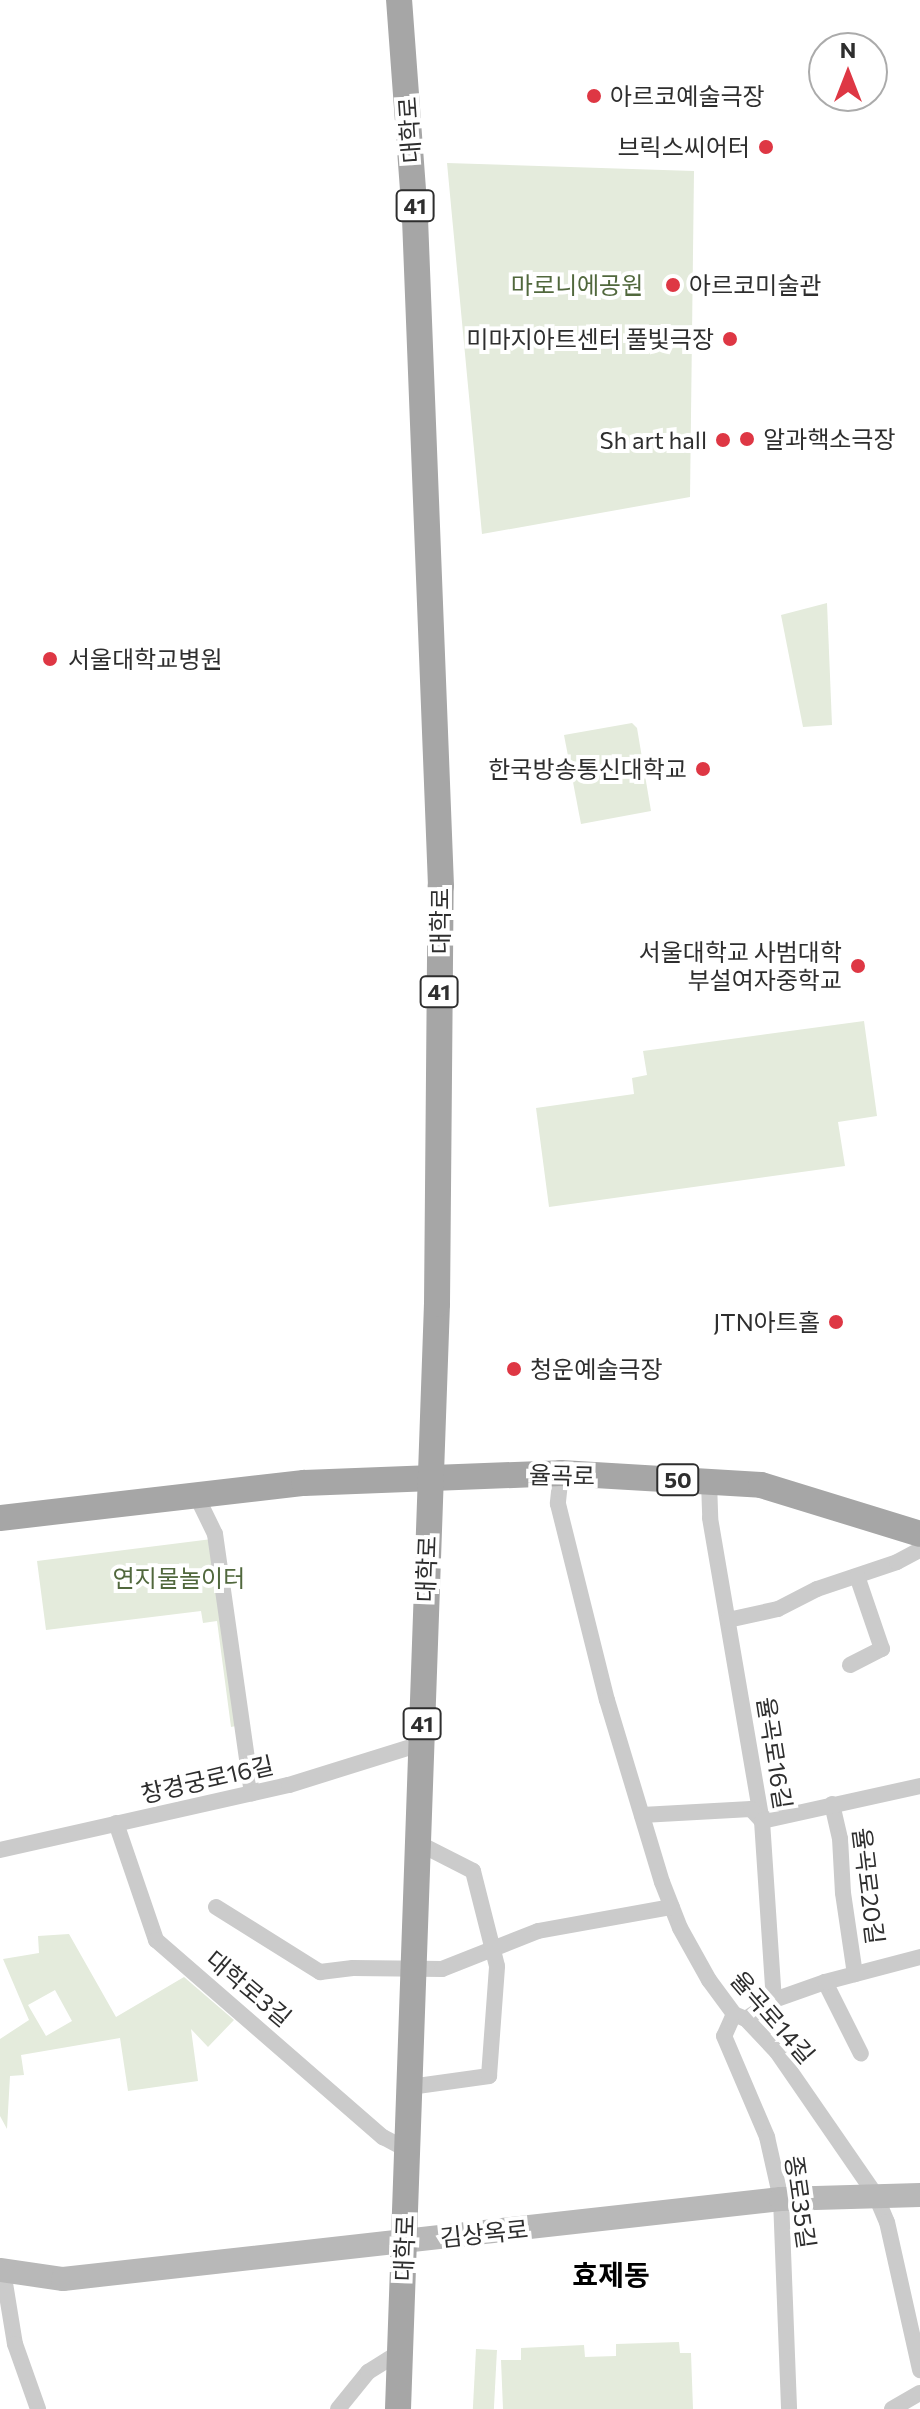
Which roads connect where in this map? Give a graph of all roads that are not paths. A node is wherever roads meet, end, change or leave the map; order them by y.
1 (399, 0) edge
2 (561, 1473) junction
3 (429, 1477) junction
4 (709, 1482) junction
5 (196, 1495) junction
6 (0, 1518) edge
7 (920, 1534) edge
8 (920, 1550) edge
9 (857, 1576) junction
10 (728, 1620) junction
11 (850, 1665) dead end
12 (421, 1744) junction
13 (920, 1786) edge
14 (252, 1793) junction
15 (832, 1804) junction
16 (642, 1815) junction
17 (762, 1821) junction
18 (116, 1823) junction
19 (418, 1843) junction
20 (0, 1850) edge
21 (216, 1907) dead end
22 (672, 1907) junction
23 (494, 1948) junction
24 (920, 1957) edge
25 (413, 1970) junction
26 (855, 1974) junction
27 (825, 1982) junction
28 (774, 2000) junction
29 (740, 2016) junction
30 (861, 2054) dead end
31 (410, 2087) junction
32 (407, 2150) junction
33 (875, 2194) junction
34 (920, 2195) edge
35 (781, 2199) junction
36 (404, 2242) junction
37 (2, 2270) edge
38 (400, 2352) junction
39 (920, 2370) edge
40 (920, 2393) edge
41 (38, 2409) edge
42 (338, 2409) edge
43 (398, 2409) edge
44 (789, 2409) edge
45 (892, 2409) edge

1 - 3 main road, 대학로 / 41
2 - 3 main road, 율곡로 / 50
2 - 4 main road, 율곡로 / 50
2 - 16 street, 율곡로14길
3 - 5 main road, 율곡로 / 50
3 - 12 main road, 대학로 / 41
4 - 7 main road, 율곡로 / 50
4 - 10 street, 율곡로16길
5 - 6 main road, 율곡로 / 50
5 - 14 street
8 - 9 street
9 - 10 street
9 - 11 street
10 - 17 street, 율곡로16길
12 - 14 street, 창경궁로16길
12 - 19 main road, 대학로 / 41
13 - 15 street, 율곡로20길
14 - 18 street, 창경궁로16길
15 - 17 street, 율곡로20길
15 - 26 street, 율곡로20길
16 - 17 street
16 - 22 street, 율곡로14길
17 - 28 street, 율곡로16길
18 - 20 street, 창경궁로16길
18 - 32 street, 대학로3길
19 - 23 street
19 - 25 main road, 대학로 / 41
21 - 25 street
22 - 23 street
22 - 29 street, 율곡로14길
23 - 25 street
23 - 31 street
24 - 26 street
25 - 31 main road, 대학로 / 41
26 - 27 street
27 - 28 street
27 - 30 street
28 - 29 street
29 - 33 street, 율곡로14길
29 - 35 street, 종로35길
31 - 32 main road, 대학로 / 41
32 - 36 main road, 대학로 / 41
33 - 34 street, 김상옥로
33 - 35 street, 김상옥로
33 - 39 street, 율곡로14길
35 - 36 street, 김상옥로
35 - 44 street, 종로35길
36 - 37 street, 김상옥로
36 - 38 main road, 대학로 / 41
37 - 41 street
38 - 42 street
38 - 43 main road, 대학로 / 41
40 - 45 street

